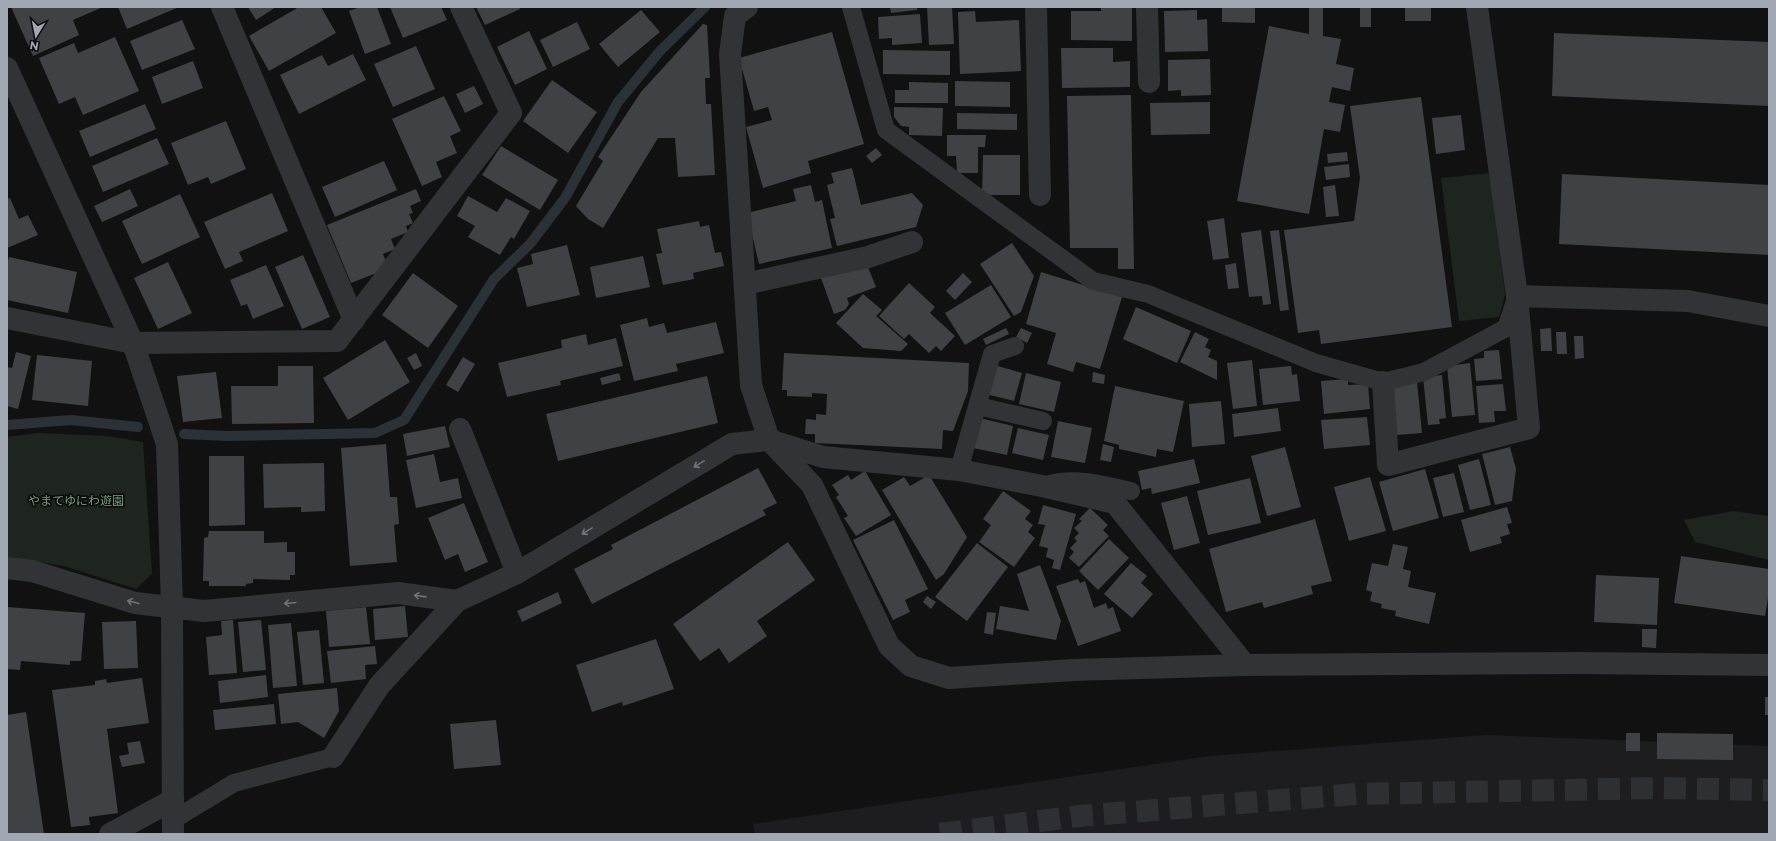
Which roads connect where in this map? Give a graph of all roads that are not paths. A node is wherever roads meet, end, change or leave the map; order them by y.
1 (222, 7) edge
2 (461, 7) edge
3 (851, 7) edge
4 (1036, 7) edge
5 (1147, 7) edge
6 (1477, 7) edge
7 (737, 10) edge
8 (7, 68) edge
9 (1149, 82) dead end
10 (1040, 195) dead end
11 (912, 242) dead end
12 (745, 284) junction
13 (1517, 296) junction
14 (1769, 316) edge
15 (7, 318) edge
16 (354, 320) junction
17 (133, 343) junction
18 (1015, 346) dead end
19 (1383, 382) junction
20 (978, 406) junction
21 (1044, 421) dead end
22 (460, 428) dead end
23 (768, 440) junction
24 (959, 470) junction
25 (1042, 486) junction
26 (1131, 491) dead end
27 (7, 568) edge
28 (517, 573) junction
29 (457, 601) junction
30 (172, 607) junction
31 (1245, 665) junction
32 (1769, 665) edge
33 (333, 758) joint
34 (173, 818) edge
35 (110, 834) edge

1 - 16 street
2 - 16 street
3 - 19 lane
4 - 10 street
5 - 9 street
6 - 13 street
7 - 12 street
8 - 17 street
11 - 12 street
12 - 23 street
13 - 14 street
13 - 19 lane
13 - 19 street
15 - 17 street
16 - 17 street
17 - 30 street
18 - 20 lane
20 - 21 lane
20 - 24 lane
22 - 28 street
23 - 24 street
23 -> 28 street
23 - 31 street
24 - 25 street
25 - 26 lane
25 - 31 street
30 -> 27 street
28 - 29 street
29 -> 30 street
29 - 33 street
30 - 34 street
31 - 32 street
33 - 34 lane
34 - 35 street

